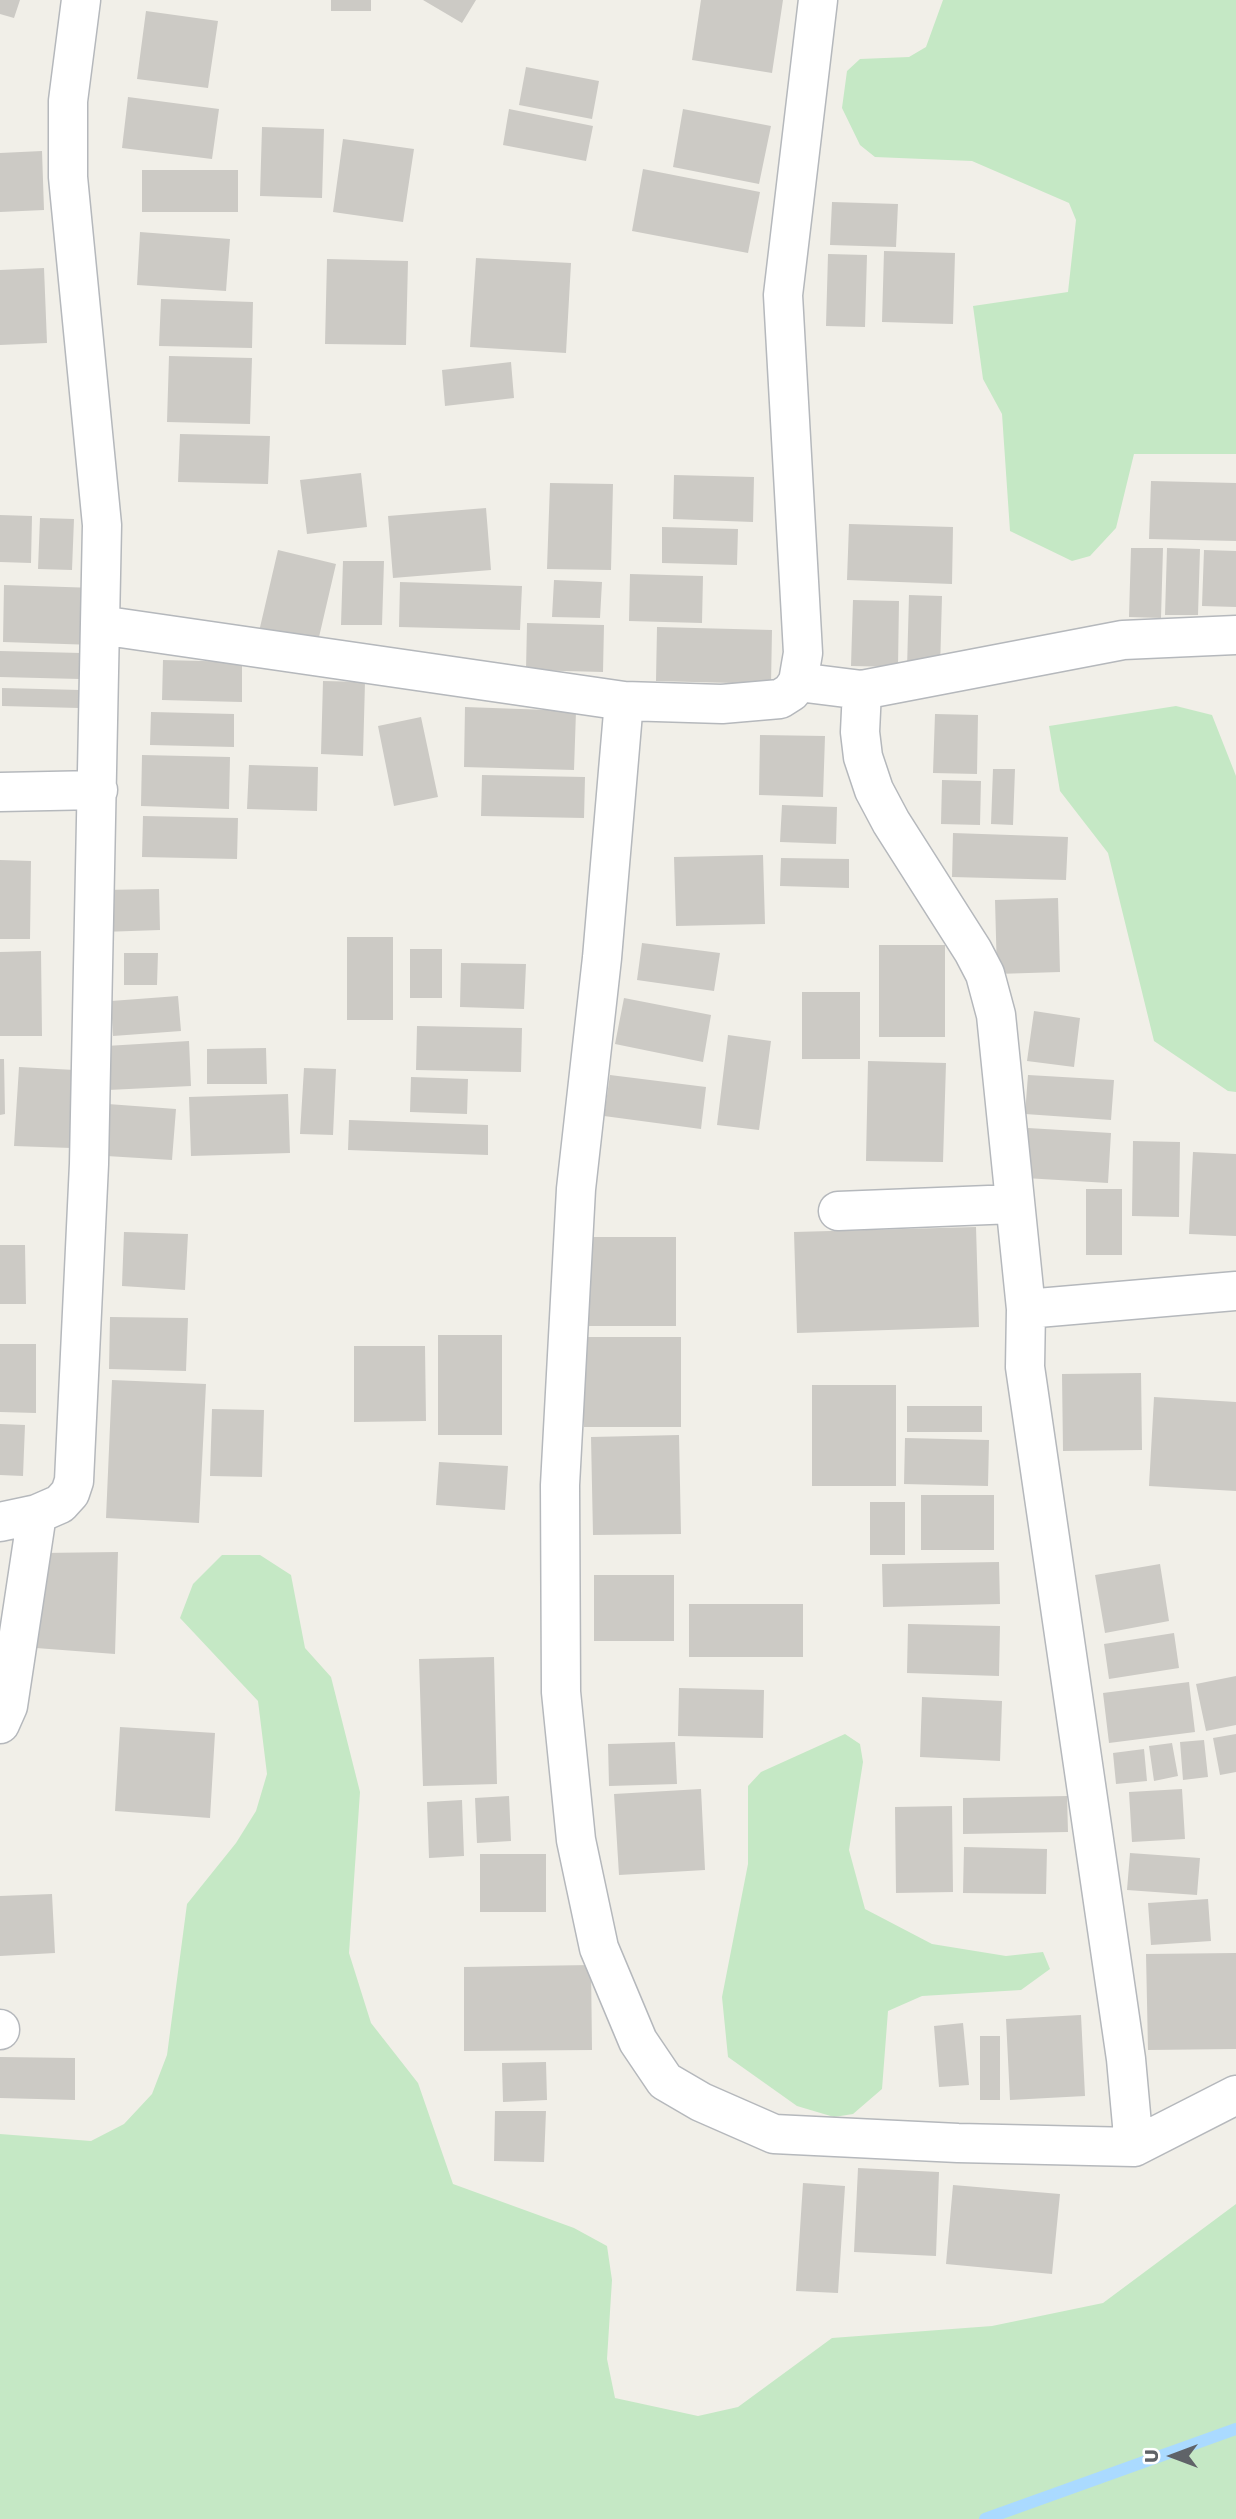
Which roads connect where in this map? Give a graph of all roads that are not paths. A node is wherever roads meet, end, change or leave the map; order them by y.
1 (81, 0) edge
2 (818, 0) edge
3 (100, 625) junction
4 (1236, 635) edge
5 (798, 682) junction
6 (862, 690) junction
7 (624, 701) junction
8 (98, 790) junction
9 (0, 792) edge
10 (1014, 1204) junction
11 (838, 1211) dead end
12 (1236, 1291) edge
13 (1026, 1309) junction
14 (37, 1514) junction
15 (0, 1522) edge
16 (0, 1724) edge
17 (1236, 2095) edge
18 (1134, 2147) junction

1 - 3 street
2 - 5 street
3 - 7 street
3 - 8 street
4 - 6 street
5 - 6 street
5 - 7 street
6 - 10 street
7 - 18 street
8 - 9 street
8 - 14 street
10 - 11 street
10 - 13 street
12 - 13 street
13 - 18 street
14 - 15 street
14 - 16 street
17 - 18 street

